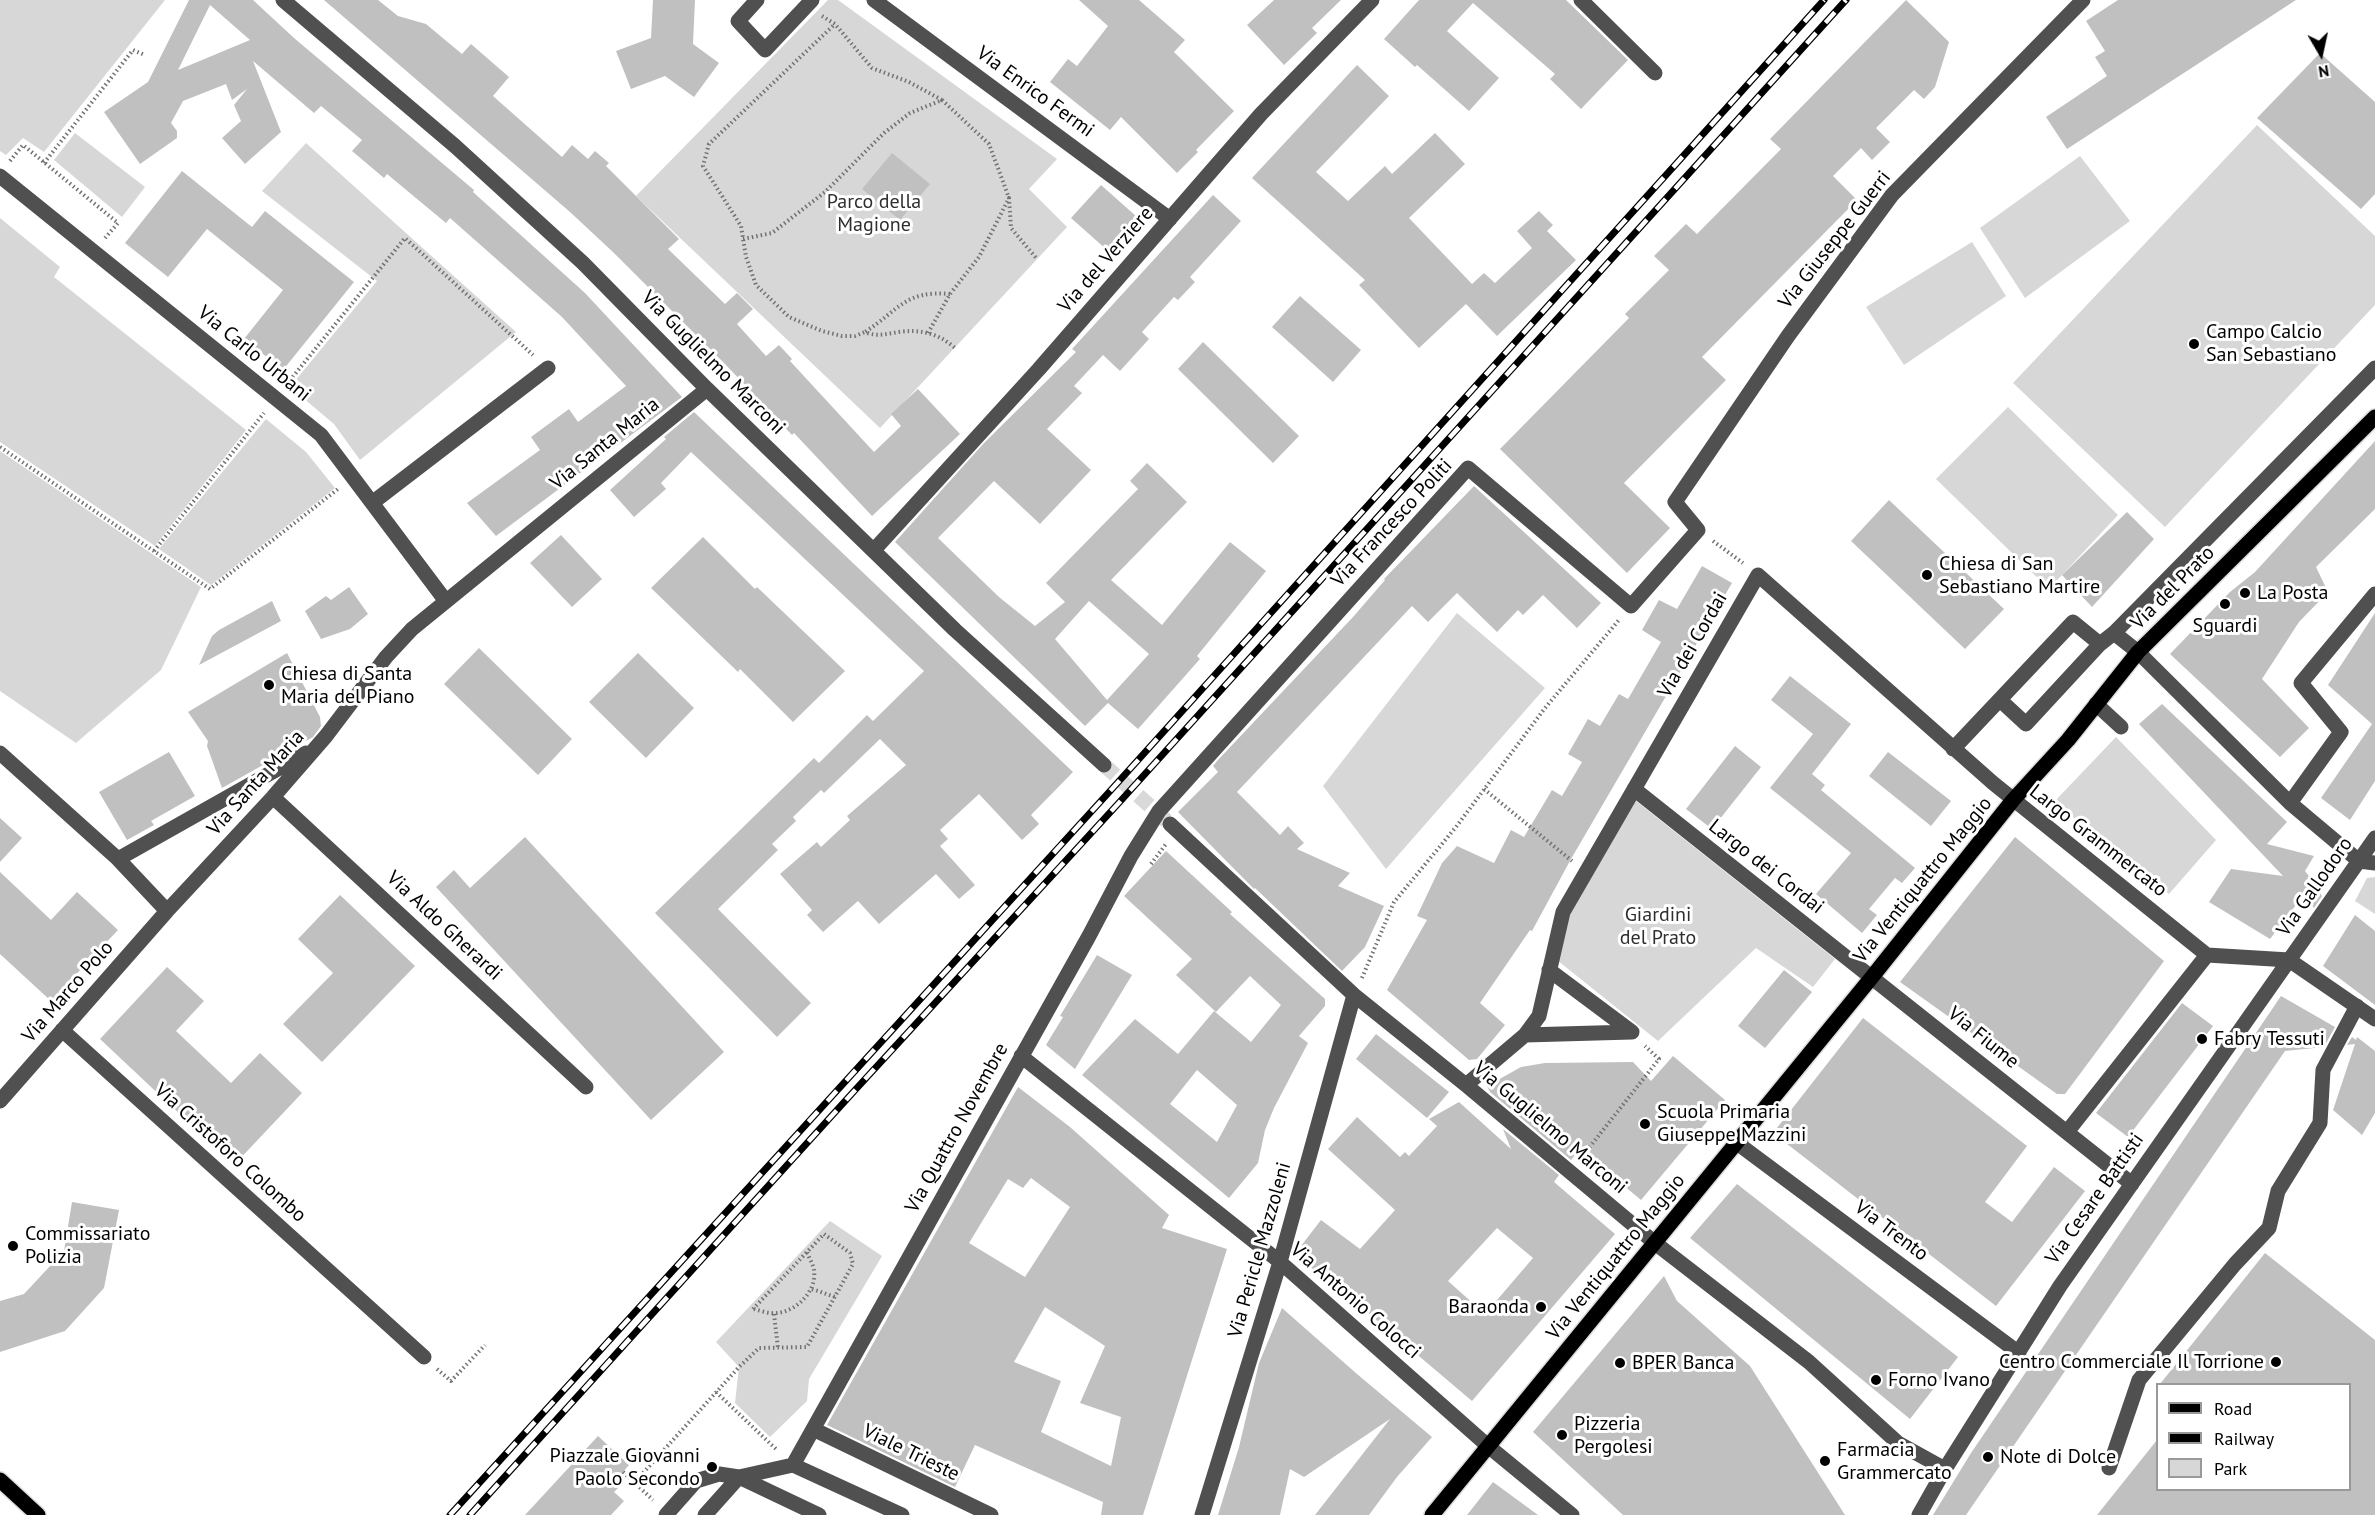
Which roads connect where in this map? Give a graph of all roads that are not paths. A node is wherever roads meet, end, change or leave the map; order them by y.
1 (282, 0) edge
2 (756, 0) edge
3 (874, 0) edge
4 (1372, 0) edge
5 (1581, 0) edge
6 (2083, 0) edge
7 (809, 3) edge
8 (1655, 73) dead end
9 (4, 170) edge
10 (1170, 219) junction
11 (548, 368) road end
12 (2375, 368) edge
13 (707, 389) junction
14 (2375, 417) edge
15 (372, 503) junction
16 (874, 550) junction
17 (2375, 594) edge
18 (445, 600) junction
19 (1631, 606) joint
20 (2114, 633) junction
21 (2100, 644) junction
22 (2138, 652) junction
23 (2000, 700) junction
24 (2097, 704) junction
25 (2121, 727) dead end
26 (316, 748) junction
27 (1953, 749) junction
28 (0, 753) edge
29 (1104, 765) tunnel mouth
30 (1634, 789) junction
31 (273, 797) junction
32 (2013, 800) junction
33 (2290, 802) junction
34 (1159, 811) joint
35 (1170, 824) tunnel mouth
36 (2375, 838) edge
37 (118, 859) junction
38 (2359, 861) junction
39 (2375, 863) edge
40 (167, 910) junction
41 (2207, 956) junction
42 (2289, 960) junction
43 (1550, 970) junction
44 (1872, 977) junction
45 (1354, 995) junction
46 (2357, 1006) junction
47 (2375, 1019) edge
48 (62, 1030) junction
49 (1525, 1035) junction
50 (1021, 1056) junction
51 (1466, 1085) junction
52 (586, 1087) dead end
53 (0, 1101) edge
54 (2067, 1132) junction
55 (1737, 1143) junction
56 (2132, 1184) junction
57 (1655, 1243) junction
58 (1280, 1262) junction
59 (2019, 1353) junction
60 (424, 1357) road end
61 (813, 1430) junction
62 (1488, 1446) junction
63 (793, 1465) junction
64 (2109, 1468) dead end
65 (1945, 1469) junction
66 (739, 1477) junction
67 (0, 1480) edge
68 (38, 1515) edge
69 (666, 1515) edge
70 (705, 1515) edge
71 (819, 1515) edge
72 (902, 1515) edge
73 (991, 1515) edge
74 (1202, 1515) edge
75 (1432, 1515) edge
76 (1572, 1515) edge
77 (1918, 1515) edge

1 - 13 street, Via Guglielmo Marconi
2 - 7 street
3 - 10 street, Via Enrico Fermi
4 - 10 street, Via del Verziere
5 - 8 street
6 - 19 street, Via Giuseppe Guerri
9 - 15 street, Via Carlo Urbani
10 - 16 street, Via del Verziere
11 - 15 street
12 - 20 street
13 - 16 street, Via Guglielmo Marconi
13 - 18 street, Via Santa Maria
14 - 22 main road, Via del Prato
15 - 18 street, Via Carlo Urbani
16 - 29 street, Via Guglielmo Marconi
17 - 33 street
18 - 26 street, Via Santa Maria
19 - 34 street, Via Francesco Politi
20 - 21 street
20 - 22 street
21 - 23 street
21 - 23 street
22 - 24 main road, Via del Prato
22 - 33 street
23 - 27 street
24 - 25 street
24 - 32 main road, Via del Prato
26 - 31 street, Via Santa Maria
26 - 37 street
27 - 30 street, Via dei Cordai
27 - 32 street, Largo Grammercato
28 - 37 street
30 - 43 street, Via dei Cordai
30 - 44 street, Largo dei Cordai
31 - 40 street, Via Santa Maria
31 - 52 street, Via Aldo Gherardi
32 - 41 street, Largo Grammercato
32 - 44 main road, Via Ventiquattro Maggio
33 - 38 street
34 - 50 street, Via Quattro Novembre
35 - 45 street, Via Guglielmo Marconi
36 - 38 street, Via Gallodoro
37 - 40 street
38 - 39 street
38 - 42 street, Via Gallodoro
40 - 48 street, Via Marco Polo
41 - 42 street
41 - 54 street
42 - 46 street
42 - 56 street, Via Cesare Battisti
43 - 49 street, Via dei Cordai
43 - 49 street
44 - 54 street, Via Fiume
44 - 55 main road, Via Ventiquattro Maggio
45 - 51 street, Via Guglielmo Marconi
45 - 58 street, Via Pericle Mazzoleni
46 - 47 street
46 - 64 street
48 - 53 street, Via Marco Polo
48 - 60 street, Via Cristoforo Colombo
49 - 51 street, Via dei Cordai
50 - 58 street, Via Antonio Colocci
50 - 61 street, Via Quattro Novembre
51 - 57 street, Via Guglielmo Marconi
54 - 56 street, Via Fiume
55 - 57 main road, Via Ventiquattro Maggio
55 - 59 street, Via Trento
56 - 59 street, Via Cesare Battisti
57 - 62 main road, Via Ventiquattro Maggio
57 - 65 street, Via Guglielmo Marconi
58 - 62 street, Via Antonio Colocci
58 - 74 street, Via Pericle Mazzoleni
59 - 65 street, Via Cesare Battisti
61 - 63 street, Via Quattro Novembre
61 - 73 street, Viale Trieste
62 - 75 main road, Via Ventiquattro Maggio
62 - 76 street, Via Antonio Colocci
63 - 66 street
63 - 72 street
65 - 77 street, Via Cesare Battisti
66 - 69 street
66 - 70 street
66 - 71 street
67 - 68 main road

